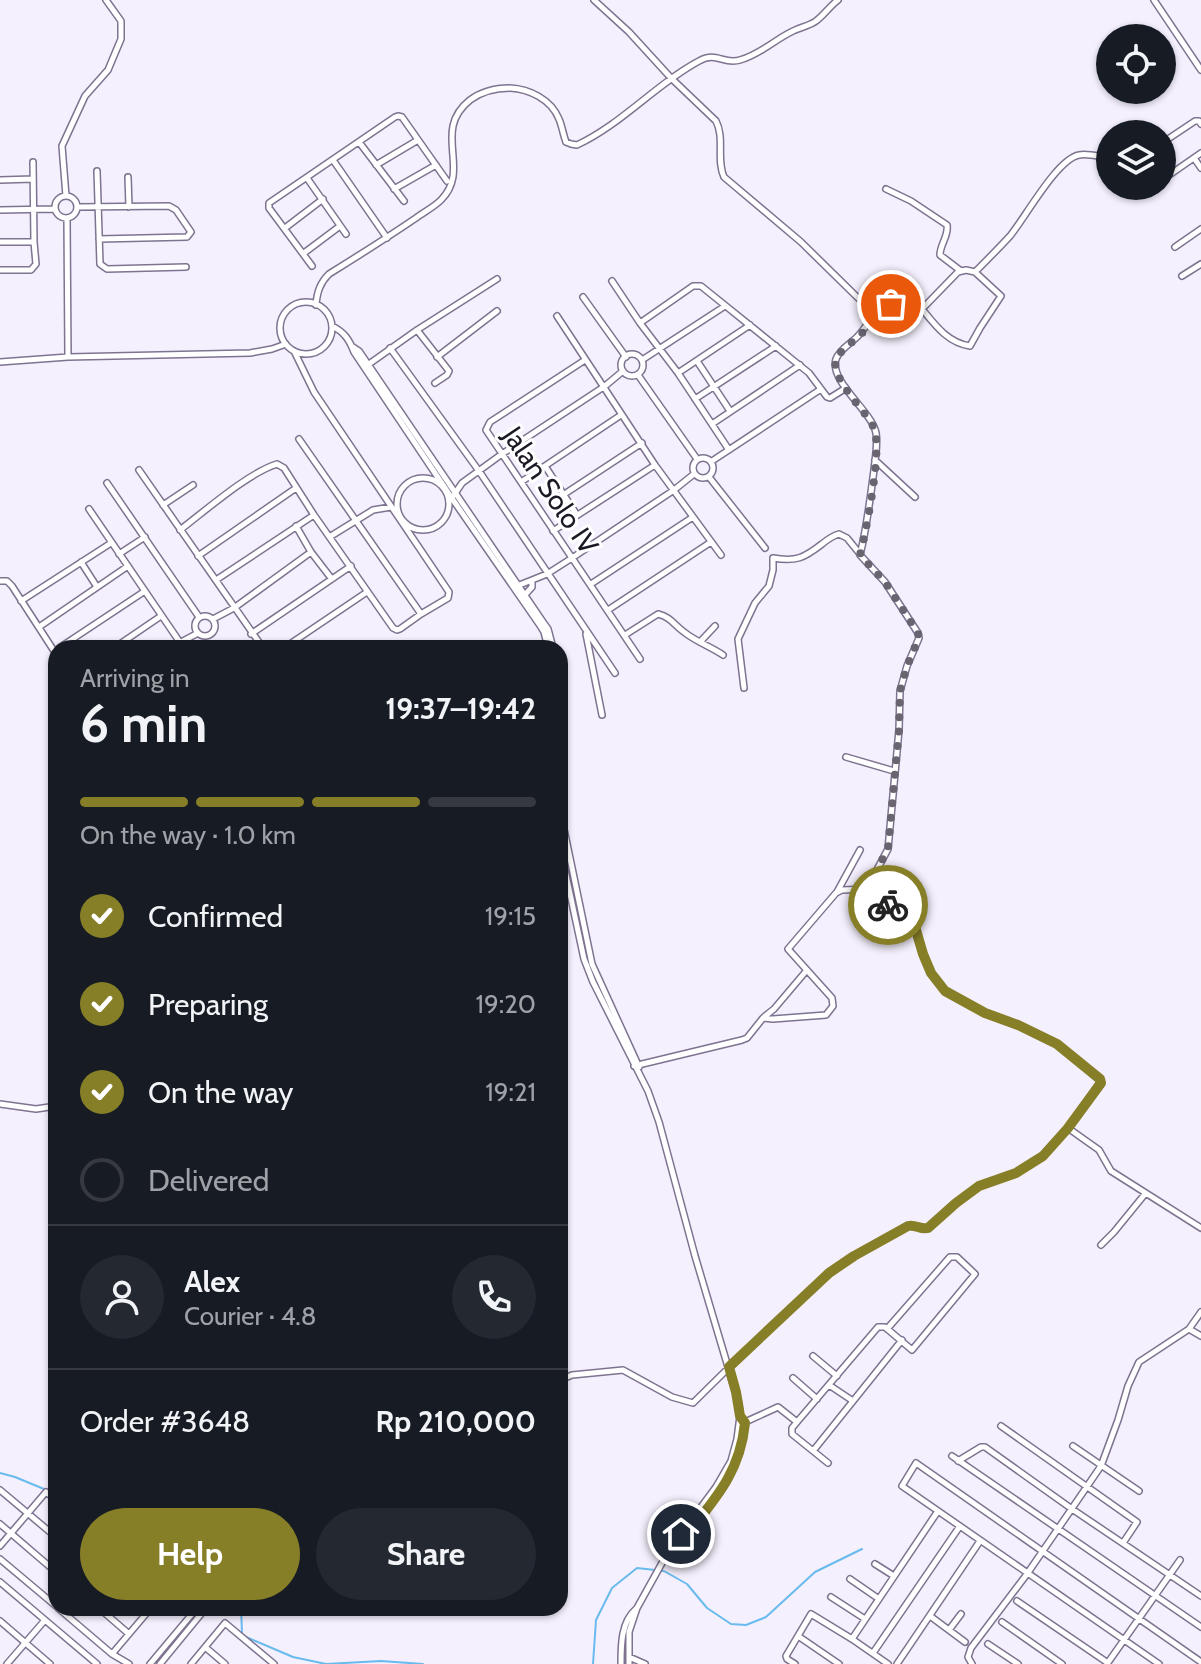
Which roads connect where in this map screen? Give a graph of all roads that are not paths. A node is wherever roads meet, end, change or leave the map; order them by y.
1 (106, 0) edge
2 (594, 0) edge
3 (838, 0) edge
4 (1154, 0) edge
5 (1201, 70) edge
6 (671, 78) junction
7 (1201, 124) edge
8 (1176, 134) edge
9 (418, 140) junction
10 (359, 142) junction
11 (1201, 153) edge
12 (1096, 156) edge
13 (1194, 158) junction
14 (333, 160) junction
15 (33, 162) dead end
16 (376, 165) junction
17 (436, 165) junction
18 (1201, 168) edge
19 (1176, 170) edge
20 (97, 171) dead end
21 (128, 177) dead end
22 (307, 178) junction
23 (33, 179) junction
24 (0, 180) edge
25 (447, 181) dead end
26 (394, 189) junction
27 (886, 189) dead end
28 (66, 196) junction
29 (323, 199) junction
30 (404, 201) dead end
31 (78, 207) junction
32 (129, 207) junction
33 (34, 208) junction
34 (97, 208) junction
35 (54, 209) junction
36 (0, 210) edge
37 (67, 219) junction
38 (340, 226) junction
39 (285, 228) junction
40 (1201, 229) edge
41 (346, 234) dead end
42 (387, 238) junction
43 (99, 239) junction
44 (0, 242) edge
45 (34, 242) junction
46 (1175, 247) dead end
47 (304, 253) junction
48 (1201, 264) edge
49 (312, 266) dead end
50 (186, 267) dead end
51 (0, 270) edge
52 (961, 271) junction
53 (975, 272) junction
54 (1182, 276) dead end
55 (497, 279) dead end
56 (612, 281) dead end
57 (583, 297) dead end
58 (316, 305) junction
59 (725, 305) junction
60 (922, 309) junction
61 (497, 311) dead end
62 (876, 313) junction
63 (557, 316) dead end
64 (640, 323) junction
65 (750, 325) junction
66 (332, 326) junction
67 (417, 330) junction
68 (286, 344) junction
69 (352, 346) junction
70 (776, 346) junction
71 (390, 348) junction
72 (660, 348) junction
73 (294, 351) junction
74 (68, 357) junction
75 (437, 357) junction
76 (626, 357) junction
77 (585, 360) junction
78 (642, 360) junction
79 (697, 361) junction
80 (0, 362) edge
81 (369, 364) junction
82 (800, 365) junction
83 (623, 371) junction
84 (678, 373) junction
85 (638, 375) junction
86 (435, 383) dead end
87 (605, 386) junction
88 (714, 386) junction
89 (846, 388) junction
90 (821, 389) junction
91 (695, 399) junction
92 (730, 411) junction
93 (621, 415) junction
94 (712, 424) junction
95 (299, 439) dead end
96 (642, 443) junction
97 (729, 450) junction
98 (502, 454) junction
99 (697, 459) junction
100 (875, 460) junction
101 (712, 461) junction
102 (655, 465) junction
103 (545, 466) junction
104 (139, 470) dead end
105 (479, 471) junction
106 (694, 474) junction
107 (709, 477) junction
108 (521, 482) junction
109 (107, 483) dead end
110 (445, 483) junction
111 (462, 483) junction
112 (193, 485) dead end
113 (296, 488) junction
114 (674, 490) junction
115 (451, 494) junction
116 (383, 495) junction
117 (563, 495) junction
118 (915, 497) dead end
119 (163, 505) junction
120 (391, 507) junction
121 (89, 509) dead end
122 (373, 510) junction
123 (314, 515) junction
124 (577, 515) junction
125 (693, 517) junction
126 (356, 520) junction
127 (401, 520) junction
128 (296, 526) junction
129 (180, 530) junction
130 (553, 531) junction
131 (331, 536) junction
132 (145, 537) junction
133 (711, 542) junction
134 (111, 543) junction
135 (765, 548) dead end
136 (311, 552) junction
137 (119, 554) junction
138 (721, 555) dead end
139 (860, 555) junction
140 (198, 556) junction
141 (572, 558) junction
142 (81, 562) junction
143 (128, 566) junction
144 (351, 566) junction
145 (547, 574) junction
146 (331, 578) junction
147 (216, 580) junction
148 (0, 581) edge
149 (532, 581) junction
150 (591, 584) junction
151 (97, 587) junction
152 (516, 587) junction
153 (145, 591) junction
154 (367, 592) junction
155 (523, 597) junction
156 (21, 601) junction
157 (234, 608) junction
158 (608, 610) junction
159 (421, 614) junction
160 (161, 616) junction
161 (199, 617) junction
162 (213, 619) junction
163 (583, 625) junction
164 (715, 626) dead end
165 (39, 627) junction
166 (198, 633) junction
167 (251, 634) junction
168 (625, 635) junction
169 (48, 640) edge
170 (72, 640) edge
171 (126, 640) edge
172 (178, 640) edge
173 (181, 640) edge
174 (256, 640) edge
175 (296, 640) edge
176 (549, 640) edge
177 (700, 642) junction
178 (723, 655) dead end
179 (640, 659) dead end
180 (615, 673) dead end
181 (744, 688) dead end
182 (602, 715) dead end
183 (846, 757) dead end
184 (894, 771) junction
185 (568, 848) edge
186 (860, 850) dead end
187 (568, 884) edge
188 (869, 889) junction
189 (836, 893) junction
190 (807, 970) junction
191 (595, 981) junction
192 (763, 1018) junction
193 (637, 1065) junction
194 (0, 1104) edge
195 (48, 1107) edge
196 (1068, 1128) junction
197 (1145, 1194) junction
198 (1201, 1228) edge
199 (1101, 1245) dead end
200 (1201, 1312) edge
201 (887, 1329) junction
202 (1189, 1329) junction
203 (1201, 1336) edge
204 (902, 1340) junction
205 (813, 1356) dead end
206 (729, 1367) junction
207 (837, 1376) junction
208 (568, 1377) edge
209 (793, 1378) dead end
210 (829, 1385) junction
211 (817, 1399) junction
212 (853, 1401) junction
213 (742, 1421) junction
214 (797, 1422) junction
215 (1001, 1426) dead end
216 (1073, 1446) dead end
217 (813, 1451) junction
218 (952, 1456) dead end
219 (958, 1461) junction
220 (828, 1463) dead end
221 (1101, 1466) junction
222 (1088, 1487) junction
223 (0, 1490) edge
224 (1139, 1491) dead end
225 (48, 1494) edge
226 (1072, 1509) junction
227 (938, 1511) junction
228 (28, 1514) junction
229 (0, 1524) edge
230 (960, 1526) junction
231 (1058, 1529) junction
232 (48, 1530) edge
233 (11, 1533) junction
234 (980, 1541) junction
235 (1123, 1543) junction
236 (0, 1546) edge
237 (1043, 1551) junction
238 (0, 1559) edge
239 (1180, 1560) dead end
240 (875, 1564) dead end
241 (48, 1565) edge
242 (1027, 1574) junction
243 (1170, 1574) junction
244 (894, 1576) junction
245 (850, 1579) dead end
246 (0, 1582) edge
247 (1155, 1595) junction
248 (1201, 1596) edge
249 (831, 1597) dead end
250 (48, 1598) edge
251 (879, 1599) junction
252 (1017, 1601) dead end
253 (637, 1608) junction
254 (961, 1614) dead end
255 (69, 1616) edge
256 (108, 1616) edge
257 (145, 1616) edge
258 (190, 1616) edge
259 (199, 1616) edge
260 (930, 1616) junction
261 (1139, 1618) junction
262 (865, 1619) junction
263 (45, 1620) junction
264 (0, 1621) edge
265 (1002, 1622) dead end
266 (1201, 1627) edge
267 (949, 1630) junction
268 (129, 1634) junction
269 (798, 1636) junction
270 (852, 1639) junction
271 (1124, 1640) junction
272 (25, 1642) junction
273 (965, 1642) dead end
274 (988, 1644) dead end
275 (205, 1647) junction
276 (873, 1653) junction
277 (112, 1654) junction
278 (629, 1660) edge
279 (1201, 1662) edge
280 (3, 1663) edge
281 (50, 1664) edge
282 (97, 1664) edge
283 (129, 1664) edge
284 (150, 1664) edge
285 (160, 1664) edge
286 (191, 1664) edge
287 (225, 1664) edge
288 (274, 1664) edge
289 (621, 1664) edge
290 (645, 1664) edge
291 (795, 1664) edge
292 (839, 1664) edge
293 (888, 1664) edge
294 (897, 1664) edge
295 (972, 1664) edge
296 (1018, 1664) edge
297 (1062, 1664) edge
298 (1108, 1664) edge
299 (1159, 1664) edge

1 - 28 street
2 - 6 street
3 - 6 street
4 - 5 street
6 - 42 street
6 - 62 street
7 - 8 street
9 - 10 street
9 - 16 street
9 - 17 street
10 - 14 street
10 - 16 street
11 - 13 street
12 - 53 street
13 - 18 street
13 - 19 street
14 - 22 street
14 - 42 street
15 - 23 street
16 - 26 street
17 - 25 street
17 - 26 street
20 - 34 street
21 - 32 street
22 - 29 street
22 - 39 street
23 - 24 street
23 - 33 street
26 - 30 street
27 - 52 street
28 - 31 street
28 - 35 street
29 - 38 street
29 - 39 street
31 - 34 street
31 - 37 street
32 - 34 street
32 - 43 street
33 - 35 street
33 - 36 street
33 - 45 street
34 - 43 street
35 - 37 street
37 - 74 street
38 - 41 street
38 - 47 street
39 - 47 street
40 - 46 street
42 - 58 street
43 - 50 street
44 - 45 street
45 - 51 street
47 - 49 street
48 - 54 street
52 - 53 street
52 - 60 street
53 - 60 street
55 - 67 street
56 - 64 street
57 - 76 street
58 - 66 street
58 - 68 street
59 - 64 street
59 - 65 street
59 - 72 street
60 - 62 street
61 - 75 street
62 - 89 street
63 - 77 street
64 - 72 street
65 - 70 street
65 - 79 street
66 - 69 street
66 - 73 street
67 - 71 street
67 - 75 street
68 - 73 street
68 - 74 street
69 - 81 street
69 - 110 street
70 - 82 street
70 - 88 street
71 - 81 street
71 - 105 street
72 - 78 street
72 - 84 street
73 - 116 street
74 - 80 street
75 - 86 street
76 - 78 street
76 - 83 street
77 - 87 street
77 - 98 street, Jalan Solo IV
78 - 85 street
79 - 84 street
79 - 88 street
81 - 110 street
82 - 90 street
82 - 92 street
83 - 85 street
83 - 87 street
84 - 91 street
85 - 99 street
87 - 93 street
87 - 98 street
88 - 91 street
88 - 92 street
89 - 90 street
89 - 100 street
90 - 97 street
91 - 94 street
92 - 94 street
93 - 96 street
93 - 103 street
94 - 97 street
95 - 126 street
96 - 102 street
96 - 117 street
97 - 101 street
98 - 105 street
98 - 108 street, Jalan Solo IV
99 - 101 street
99 - 106 street
100 - 118 street
100 - 139 street
101 - 107 street
102 - 114 street
102 - 124 street
103 - 108 street
103 - 117 street
104 - 119 street
105 - 111 street
105 - 145 street
106 - 107 street
106 - 114 street
107 - 135 street
108 - 130 street, Jalan Solo IV
109 - 132 street
110 - 111 street
110 - 115 street
111 - 115 street
112 - 119 street
113 - 123 street
113 - 129 street
113 - 140 street
114 - 125 street
114 - 141 street
115 - 127 street
115 - 127 street
115 - 152 street
116 - 120 street
116 - 122 street
117 - 124 street
119 - 129 street
120 - 122 street
120 - 127 street
121 - 134 street
122 - 126 street
123 - 128 street
123 - 131 street
124 - 130 street
125 - 133 street
125 - 150 street
126 - 131 street
126 - 159 street
127 - 159 street
128 - 136 street
128 - 147 street
129 - 140 street
130 - 141 street, Jalan Solo IV
131 - 144 street
132 - 137 street
132 - 161 street
133 - 138 street
133 - 158 street
134 - 137 street
134 - 142 street
136 - 146 street
136 - 157 street
137 - 143 street
139 - 181 street
139 - 184 street
140 - 147 street
141 - 145 street
141 - 150 street, Jalan Solo IV
142 - 151 street
142 - 156 street
143 - 151 street
143 - 153 street
144 - 146 street
144 - 154 street
145 - 149 street
145 - 163 street
146 - 167 street
147 - 157 street
148 - 156 street
149 - 152 street
149 - 155 street
150 - 158 street, Jalan Solo IV
151 - 165 street
152 - 155 street
153 - 160 street
153 - 170 street
154 - 159 street
154 - 175 street
155 - 176 street
156 - 165 street
157 - 162 street
157 - 167 street
158 - 168 street, Jalan Solo IV
160 - 171 street
160 - 172 street
161 - 162 street
161 - 166 street
162 - 166 street
163 - 180 street
163 - 182 street
164 - 177 street
165 - 169 street
166 - 173 street
167 - 174 street
168 - 177 street
168 - 179 street, Jalan Solo IV
177 - 178 street
183 - 184 street
184 - 188 street
185 - 191 street
186 - 189 street
187 - 191 street
188 - 189 street
188 - 196 street
189 - 190 street
190 - 192 street
190 - 192 street
191 - 193 street
192 - 193 street
193 - 206 street
194 - 195 street
196 - 197 street
196 - 206 street
197 - 198 street
197 - 199 street
200 - 202 street
201 - 204 street
201 - 204 street
201 - 207 street
202 - 203 street
202 - 221 street
204 - 212 street
205 - 207 street
206 - 208 street
206 - 213 street
207 - 210 street
209 - 211 street
210 - 211 street
210 - 212 street
211 - 214 street
212 - 217 street
213 - 214 street
213 - 253 street
214 - 217 street
215 - 222 street
216 - 221 street
217 - 220 street
218 - 219 street
219 - 226 street
219 - 231 street
221 - 222 street
221 - 224 street
222 - 226 street
222 - 235 street
223 - 228 street
225 - 228 street
226 - 231 street
226 - 235 street
227 - 230 street
227 - 237 street
227 - 244 street
228 - 232 street
228 - 233 street
229 - 233 street
230 - 234 street
230 - 276 street
231 - 237 street
231 - 247 street
233 - 236 street
233 - 241 street
234 - 242 street
234 - 260 street
235 - 243 street
237 - 242 street
237 - 261 street
238 - 250 street
239 - 243 street
240 - 244 street
242 - 271 street
242 - 295 street
243 - 247 street
243 - 248 street
244 - 251 street
245 - 251 street
246 - 263 street
247 - 261 street
247 - 266 street
249 - 262 street
251 - 262 street
252 - 298 street
253 - 278 street
253 - 289 street
254 - 267 street
255 - 277 street
256 - 268 street
257 - 268 street
258 - 284 street
259 - 285 street
260 - 267 street
260 - 294 street
261 - 271 street
261 - 279 street
262 - 270 street
263 - 272 street
263 - 282 street
264 - 272 street
265 - 297 street
267 - 273 street
268 - 277 street
269 - 270 street
269 - 291 street
269 - 292 street
270 - 276 street
271 - 298 street
271 - 299 street
272 - 280 street
272 - 281 street
274 - 296 street
275 - 286 street
275 - 287 street
275 - 288 street
276 - 293 street
277 - 283 street
278 - 290 street

